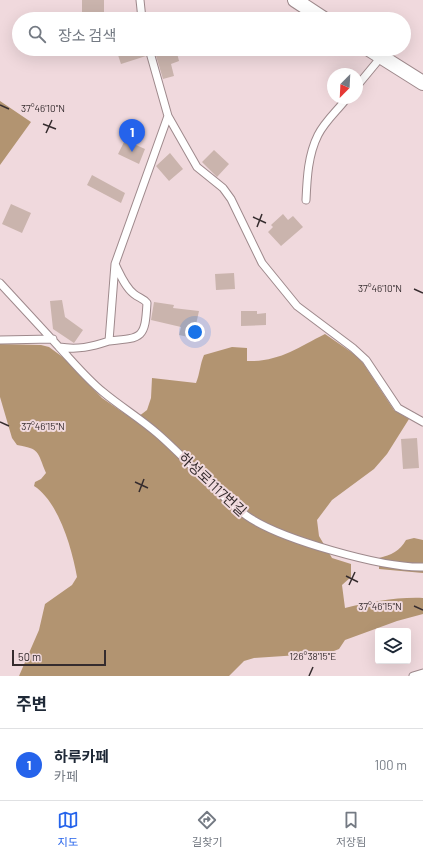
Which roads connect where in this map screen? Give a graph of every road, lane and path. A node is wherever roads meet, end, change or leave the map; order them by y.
1 (140, 0) edge
2 (295, 0) edge
3 (141, 12) edge
4 (313, 12) edge
5 (151, 56) edge
6 (381, 57) joint
7 (363, 79) edge
8 (423, 84) edge
9 (342, 104) edge
10 (168, 116) junction
11 (306, 200) dead end
12 (115, 264) junction
13 (0, 283) edge
14 (52, 339) junction
15 (0, 340) edge
16 (109, 341) junction
17 (59, 346) junction
18 (423, 422) edge
19 (423, 567) edge
20 (423, 673) edge
21 (413, 676) edge

1 - 3 lane
2 - 4 street
5 - 10 lane
6 - 7 lane
6 - 8 street
9 - 11 lane
10 - 12 lane
10 - 18 lane
12 - 16 lane
12 - 16 lane
13 - 14 lane, 하성로1117번길
14 - 15 lane
14 - 17 lane, 하성로1117번길
16 - 17 lane
17 - 19 lane, 하성로1117번길
20 - 21 lane

